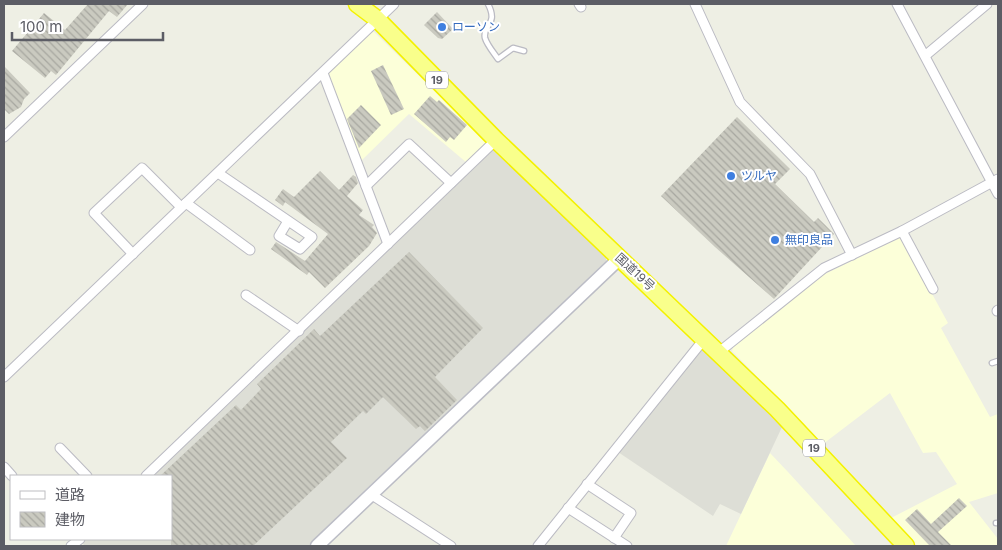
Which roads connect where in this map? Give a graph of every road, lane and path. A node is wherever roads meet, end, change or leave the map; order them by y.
1 (143, 4) edge
2 (357, 4) edge
3 (394, 4) edge
4 (488, 4) edge
5 (695, 4) edge
6 (897, 4) edge
7 (987, 4) edge
8 (377, 19) junction
9 (524, 51) dead end
10 (926, 56) junction
11 (323, 73) junction
12 (4, 137) edge
13 (496, 140) junction
14 (218, 172) junction
15 (995, 180) edge
16 (451, 183) junction
17 (366, 186) junction
18 (998, 194) edge
19 (184, 205) junction
20 (288, 221) dead end
21 (902, 231) junction
22 (388, 244) junction
23 (250, 250) dead end
24 (133, 254) junction
25 (852, 255) junction
26 (620, 258) junction
27 (933, 289) dead end
28 (246, 295) dead end
29 (299, 331) junction
30 (705, 338) junction
31 (719, 352) junction
32 (998, 361) edge
33 (992, 363) dead end
34 (4, 377) edge
35 (60, 448) dead end
36 (86, 475) edge
37 (147, 475) edge
38 (587, 484) junction
39 (372, 495) junction
40 (568, 508) junction
41 (614, 538) junction
42 (317, 546) edge
43 (451, 546) edge
44 (538, 546) edge
45 (627, 546) edge
46 (906, 546) edge

1 - 12 street
2 - 8 highway, 国道19号 / 19
3 - 8 street
4 - 9 lane
5 - 25 street
6 - 10 street
7 - 10 street
8 - 11 street
8 - 13 highway, 国道19号 / 19
10 - 15 street
11 - 14 street
11 - 17 street
13 - 16 street
13 - 26 highway, 国道19号 / 19
14 - 19 street
14 - 20 street
15 - 18 street
15 - 21 street
16 - 17 street
16 - 22 street
17 - 22 street
19 - 23 street
19 - 24 street
19 - 24 street
21 - 25 street
21 - 27 street
22 - 29 street
24 - 34 street
25 - 31 street
26 - 30 highway, 国道19号 / 19
26 - 39 street
28 - 29 street
29 - 37 street
30 - 31 highway, 国道19号 / 19
30 - 38 street
31 - 46 highway, 国道19号 / 19
32 - 33 lane
35 - 36 street
38 - 40 street
38 - 41 street
39 - 42 street
39 - 43 street
40 - 41 street
40 - 44 street
41 - 45 street

